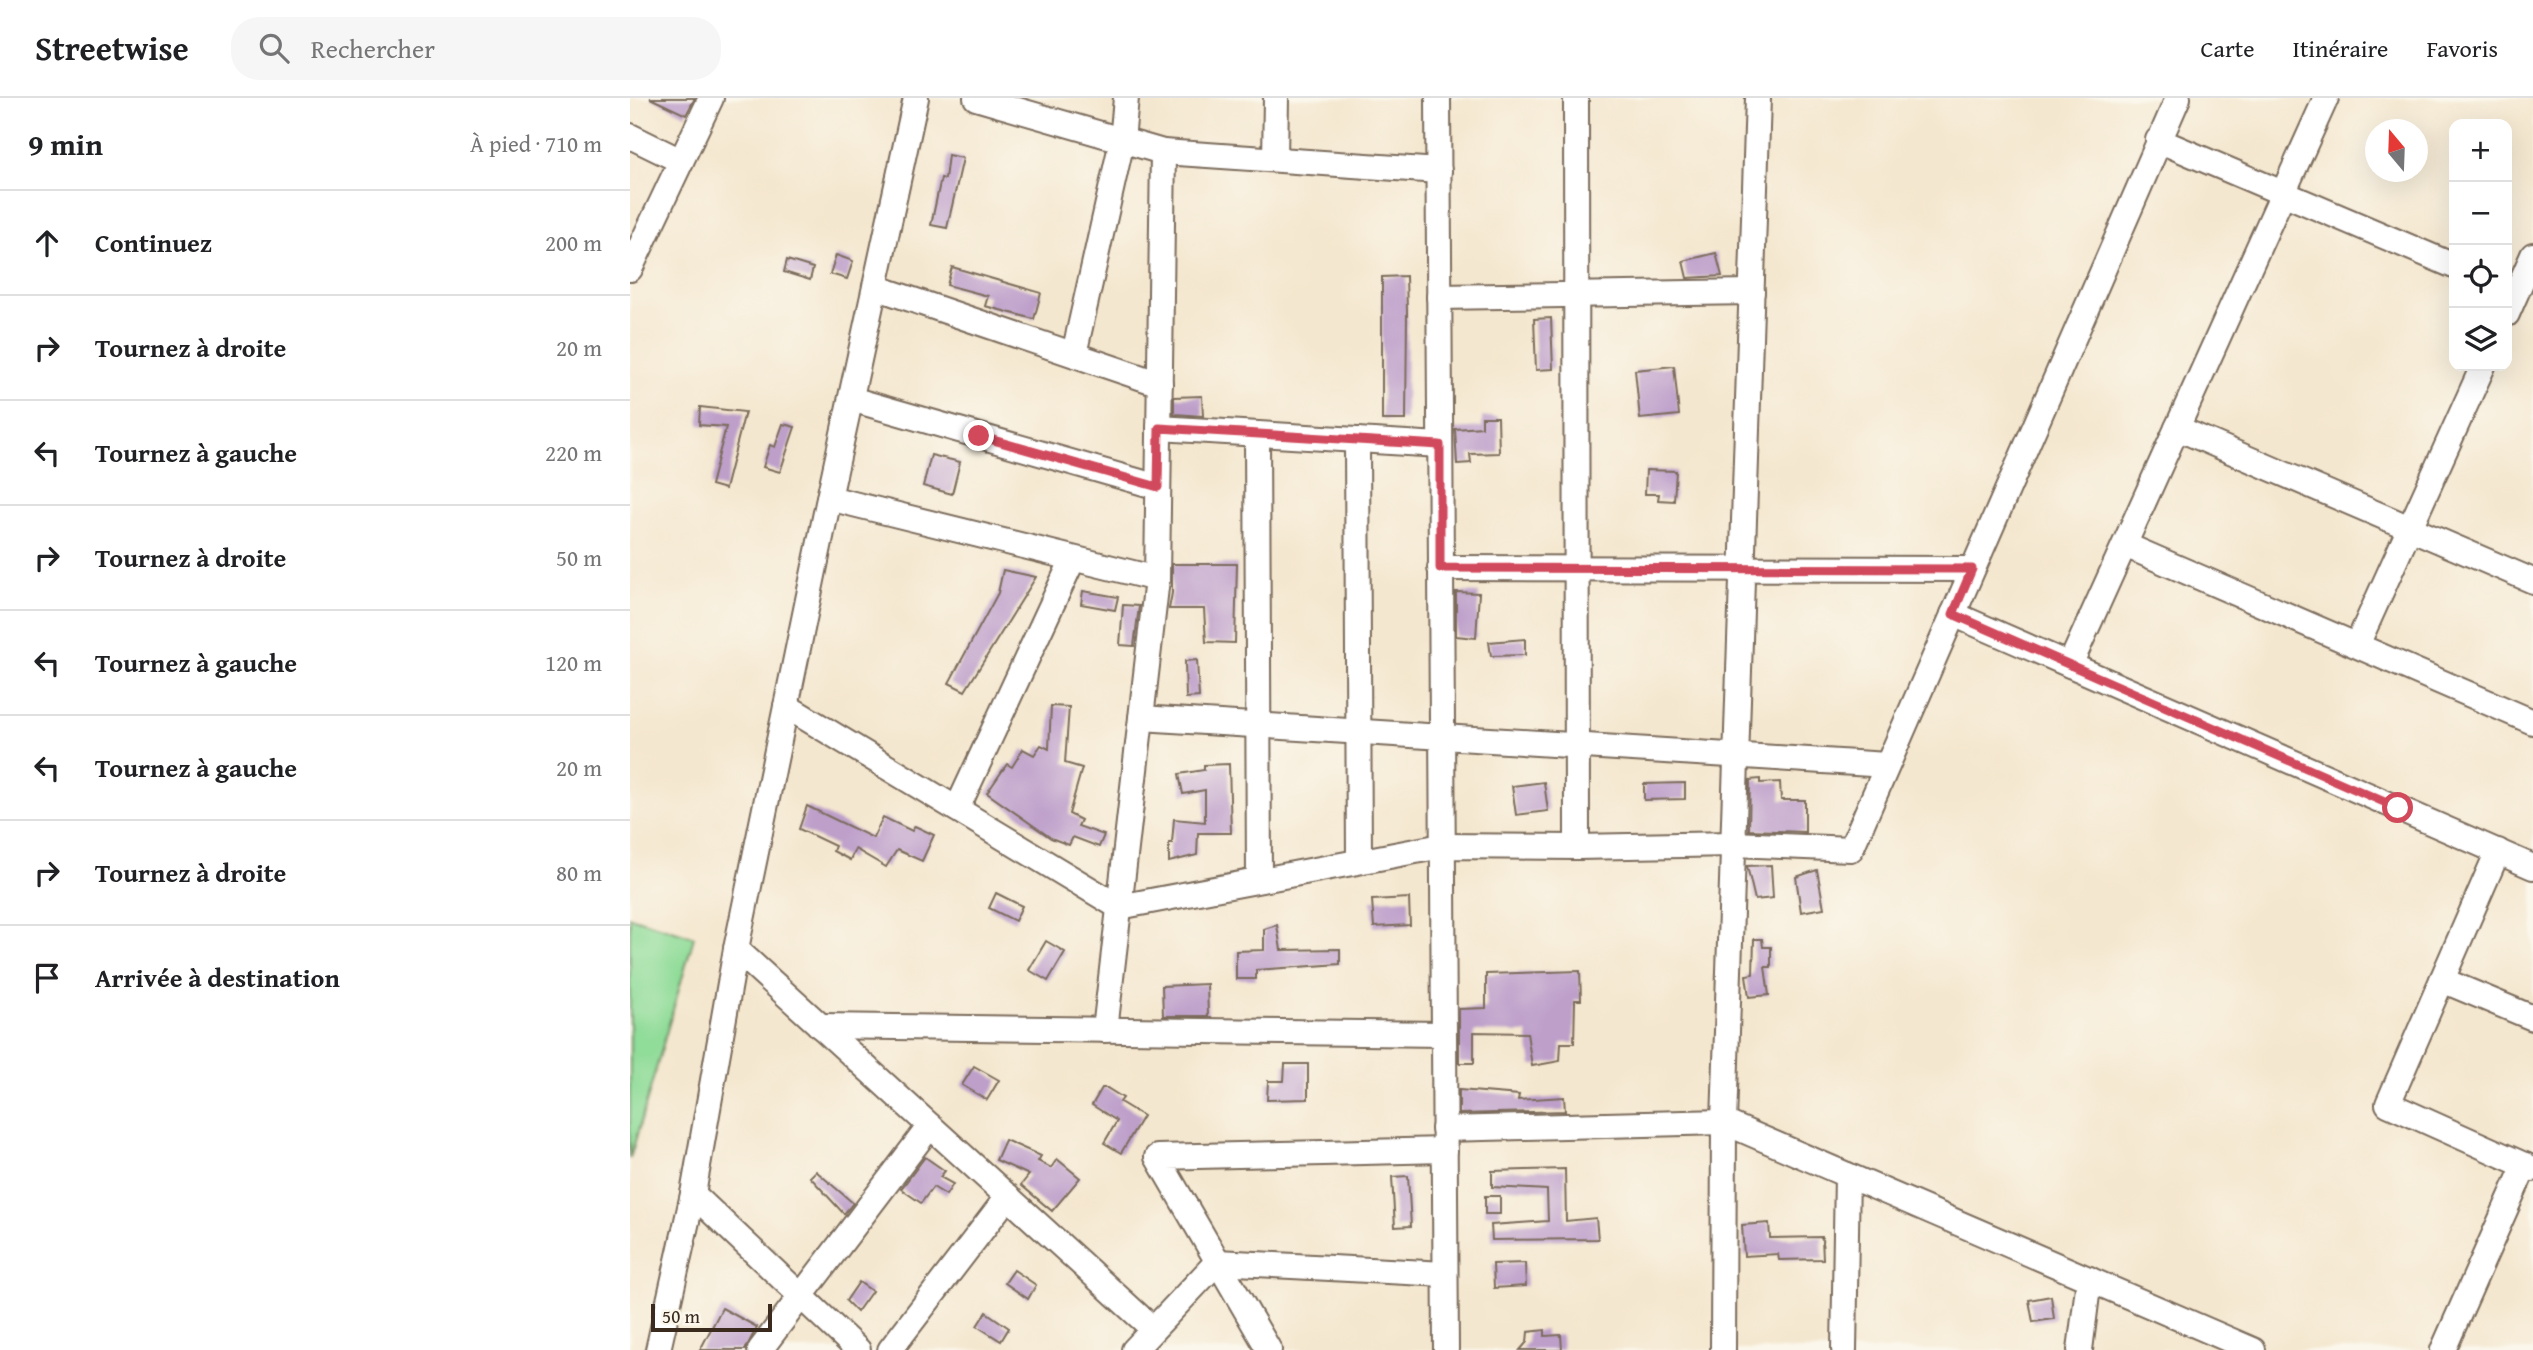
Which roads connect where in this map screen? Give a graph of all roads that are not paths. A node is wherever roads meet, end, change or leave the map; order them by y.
1 (711, 98) edge
2 (916, 98) edge
3 (976, 98) edge
4 (1126, 98) edge
5 (1276, 98) edge
6 (1438, 98) edge
7 (1576, 98) edge
8 (1758, 98) edge
9 (2178, 98) edge
10 (2326, 98) edge
11 (630, 136) edge
12 (2158, 140) junction
13 (1122, 141) junction
14 (1163, 152) junction
15 (1275, 159) junction
16 (681, 161) junction
17 (1439, 171) junction
18 (2283, 193) junction
19 (2533, 255) edge
20 (2449, 264) edge
21 (630, 269) edge
22 (875, 287) junction
23 (1752, 292) junction
24 (1577, 295) junction
25 (1439, 297) junction
26 (2516, 298) edge
27 (1074, 354) junction
28 (2481, 371) edge
29 (1160, 384) junction
30 (851, 399) junction
31 (1159, 428) junction
32 (2177, 428) junction
33 (1257, 434) junction
34 (1357, 440) junction
35 (1440, 445) junction
36 (1158, 487) junction
37 (829, 498) junction
38 (2410, 528) junction
39 (2125, 545) junction
40 (1073, 559) junction
41 (1440, 568) junction
42 (1577, 568) junction
43 (1742, 568) junction
44 (1972, 569) junction
45 (1157, 579) junction
46 (2533, 581) edge
47 (1953, 614) junction
48 (2357, 645) junction
49 (2070, 665) junction
50 (786, 706) junction
51 (1141, 718) junction
52 (2533, 722) edge
53 (1258, 725) junction
54 (1358, 732) junction
55 (1441, 737) junction
56 (1578, 746) junction
57 (1736, 755) junction
58 (1887, 765) junction
59 (957, 809) junction
60 (1733, 844) junction
61 (1442, 846) junction
62 (1577, 847) junction
63 (2498, 851) junction
64 (1359, 861) junction
65 (2533, 867) edge
66 (1259, 880) junction
67 (1119, 907) junction
68 (736, 949) junction
69 (2442, 980) junction
70 (2533, 1018) edge
71 (820, 1026) junction
72 (1105, 1030) junction
73 (1443, 1034) junction
74 (1724, 1122) junction
75 (930, 1126) junction
76 (1445, 1140) junction
77 (2529, 1167) edge
78 (1847, 1175) junction
79 (693, 1194) junction
80 (1008, 1196) junction
81 (1217, 1262) junction
82 (1446, 1274) junction
83 (2089, 1279) junction
84 (802, 1296) junction
85 (1153, 1329) junction
86 (2214, 1342) edge
87 (658, 1350) edge
88 (760, 1350) edge
89 (858, 1350) edge
90 (890, 1350) edge
91 (1134, 1350) edge
92 (1269, 1350) edge
93 (1446, 1350) edge
94 (1723, 1350) edge
95 (1844, 1350) edge
96 (2080, 1350) edge
97 (2253, 1350) edge
98 (2443, 1350) edge

1 - 16 street
2 - 22 street
3 - 13 street
4 - 13 street
5 - 15 street
6 - 17 street
7 - 24 street
8 - 23 street
9 - 12 street
10 - 18 street
11 - 16 street
12 - 18 street
12 - 44 street
13 - 14 street
13 - 27 street
14 - 15 street
14 - 29 street
15 - 17 street
16 - 21 street
17 - 25 street
18 - 20 street
18 - 32 street
19 - 26 street
22 - 27 street
22 - 30 street
23 - 24 street
23 - 43 street
24 - 25 street
24 - 42 street
25 - 35 street
27 - 29 street
28 - 38 street
29 - 31 street
30 - 36 street
30 - 37 street
31 - 33 street
31 - 36 street
32 - 38 street
32 - 39 street
33 - 34 street
33 - 53 street
34 - 35 street
34 - 54 street
35 - 41 street
36 - 45 street
37 - 40 street
37 - 50 street
38 - 46 street
38 - 48 street
39 - 48 street
39 - 49 street
40 - 45 street
40 - 59 street
41 - 42 street
41 - 55 street
42 - 43 street
42 - 56 street
43 - 44 street
43 - 57 street
44 - 47 street
45 - 51 street
47 - 49 street
47 - 58 street
48 - 52 street
49 - 63 street
50 - 59 street
50 - 68 street
51 - 53 street
51 - 67 street
53 - 54 street
53 - 66 street
54 - 55 street
54 - 64 street
55 - 56 street
55 - 61 street
56 - 57 street
56 - 62 street
57 - 58 street
57 - 60 street
58 - 60 street
59 - 67 street
60 - 62 street
60 - 74 street
61 - 62 street
61 - 64 street
61 - 73 street
63 - 65 street
63 - 69 street
64 - 66 street
66 - 67 street
67 - 72 street
68 - 71 street
68 - 79 street
69 - 70 street
69 - 77 street
71 - 72 street
71 - 75 street
72 - 73 street
73 - 76 street
74 - 76 street
74 - 78 street
74 - 94 street
75 - 80 street
75 - 84 street
76 - 81 street
76 - 82 street
77 - 98 street
78 - 83 street
78 - 95 street
79 - 84 street
79 - 87 street
80 - 85 street
80 - 90 street
81 - 82 street
81 - 85 street
81 - 92 street
82 - 93 street
83 - 86 street
83 - 96 street
84 - 88 street
84 - 89 street
85 - 91 street
86 - 97 street

